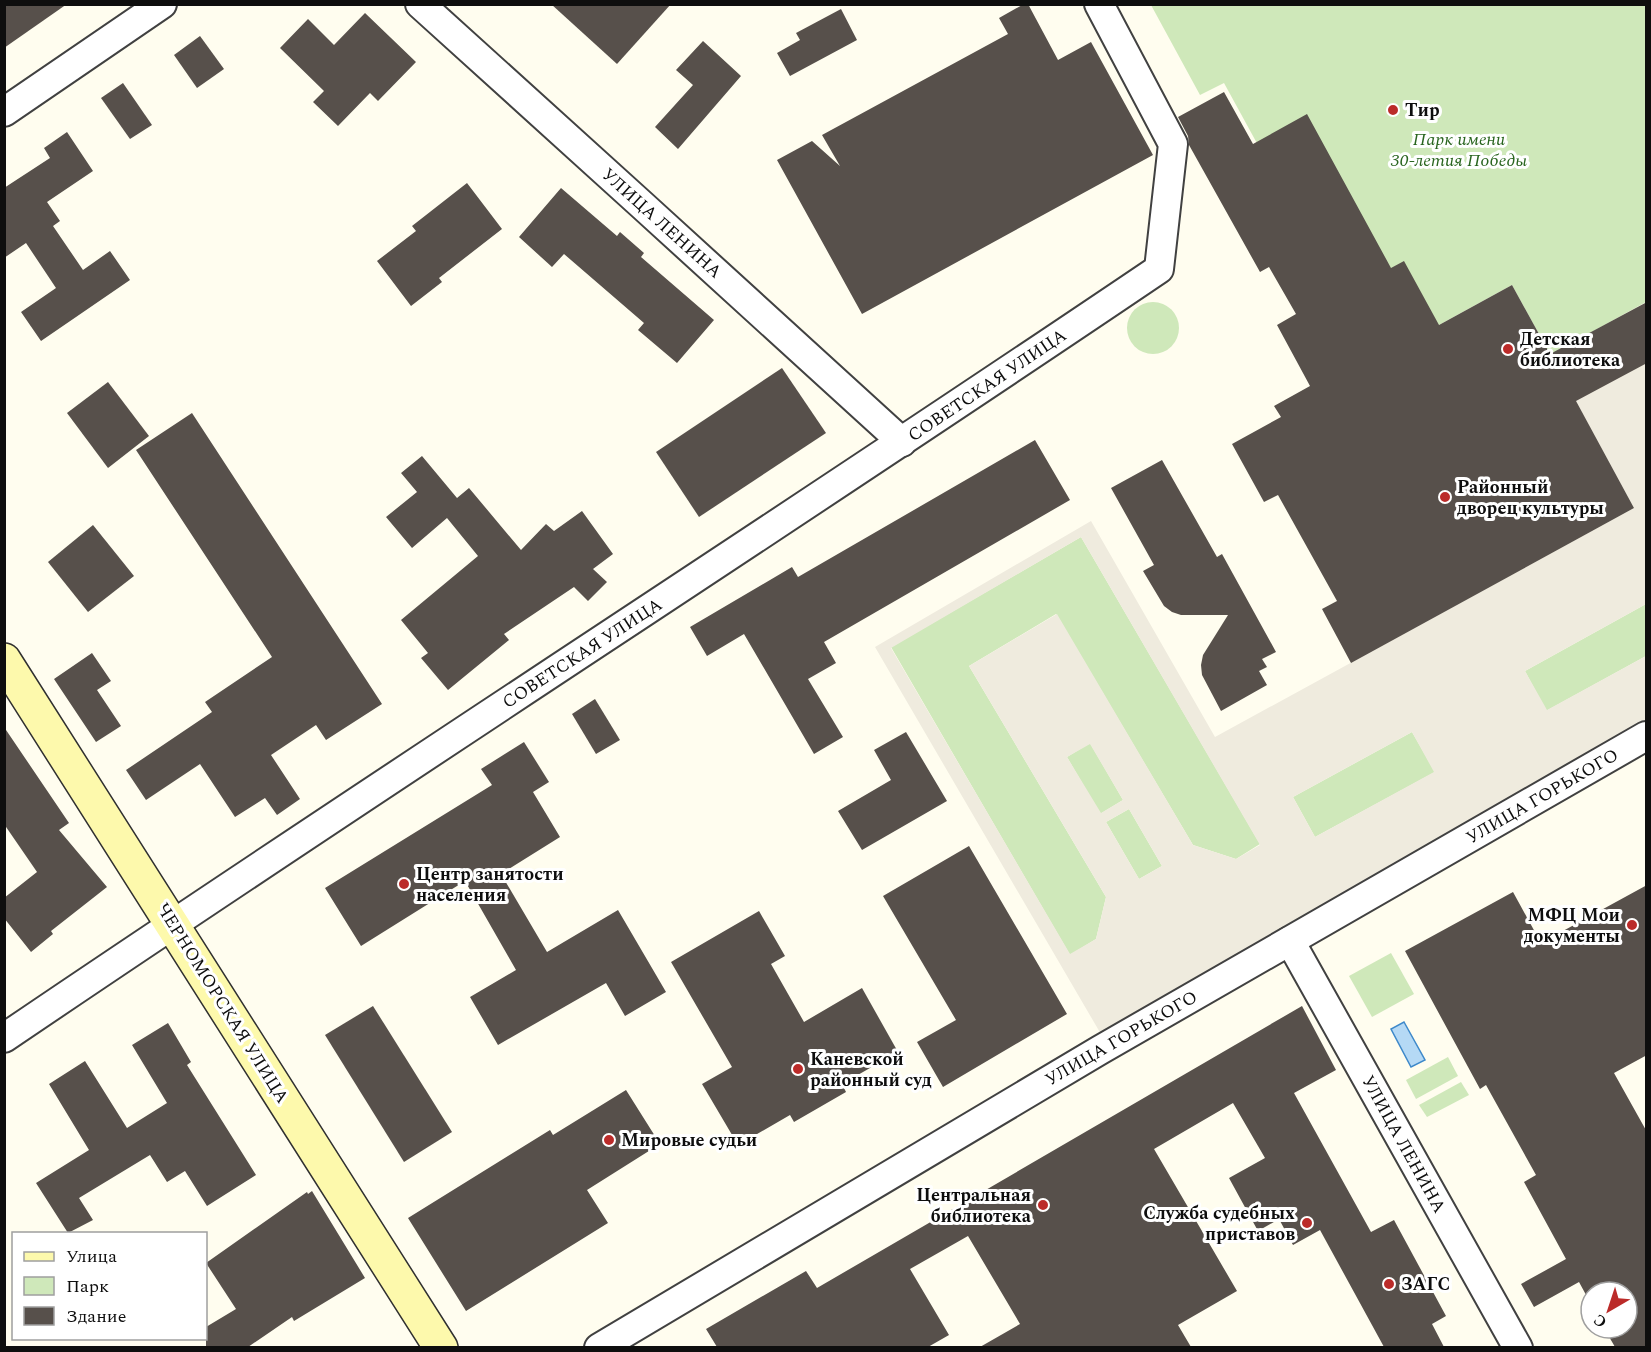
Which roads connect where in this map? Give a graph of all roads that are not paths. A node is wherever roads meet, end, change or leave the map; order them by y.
1 (162, 4) edge
2 (420, 4) edge
3 (1099, 4) edge
4 (4, 112) edge
5 (902, 442) junction
6 (4, 660) edge
7 (1647, 736) edge
8 (173, 924) junction
9 (1290, 941) junction
10 (4, 1038) edge
11 (441, 1347) edge
12 (599, 1347) edge
13 (1518, 1347) edge

1 - 4 street
2 - 5 street, УЛИЦА ЛЕНИНА
3 - 5 street, СОВЕТСКАЯ УЛИЦА
5 - 8 street, СОВЕТСКАЯ УЛИЦА
6 - 8 street, ЧЕРНОМОРСКАЯ УЛИЦА
7 - 9 street, УЛИЦА ГОРЬКОГО
8 - 10 street, СОВЕТСКАЯ УЛИЦА
8 - 11 street, ЧЕРНОМОРСКАЯ УЛИЦА
9 - 12 street, УЛИЦА ГОРЬКОГО
9 - 13 street, УЛИЦА ЛЕНИНА

